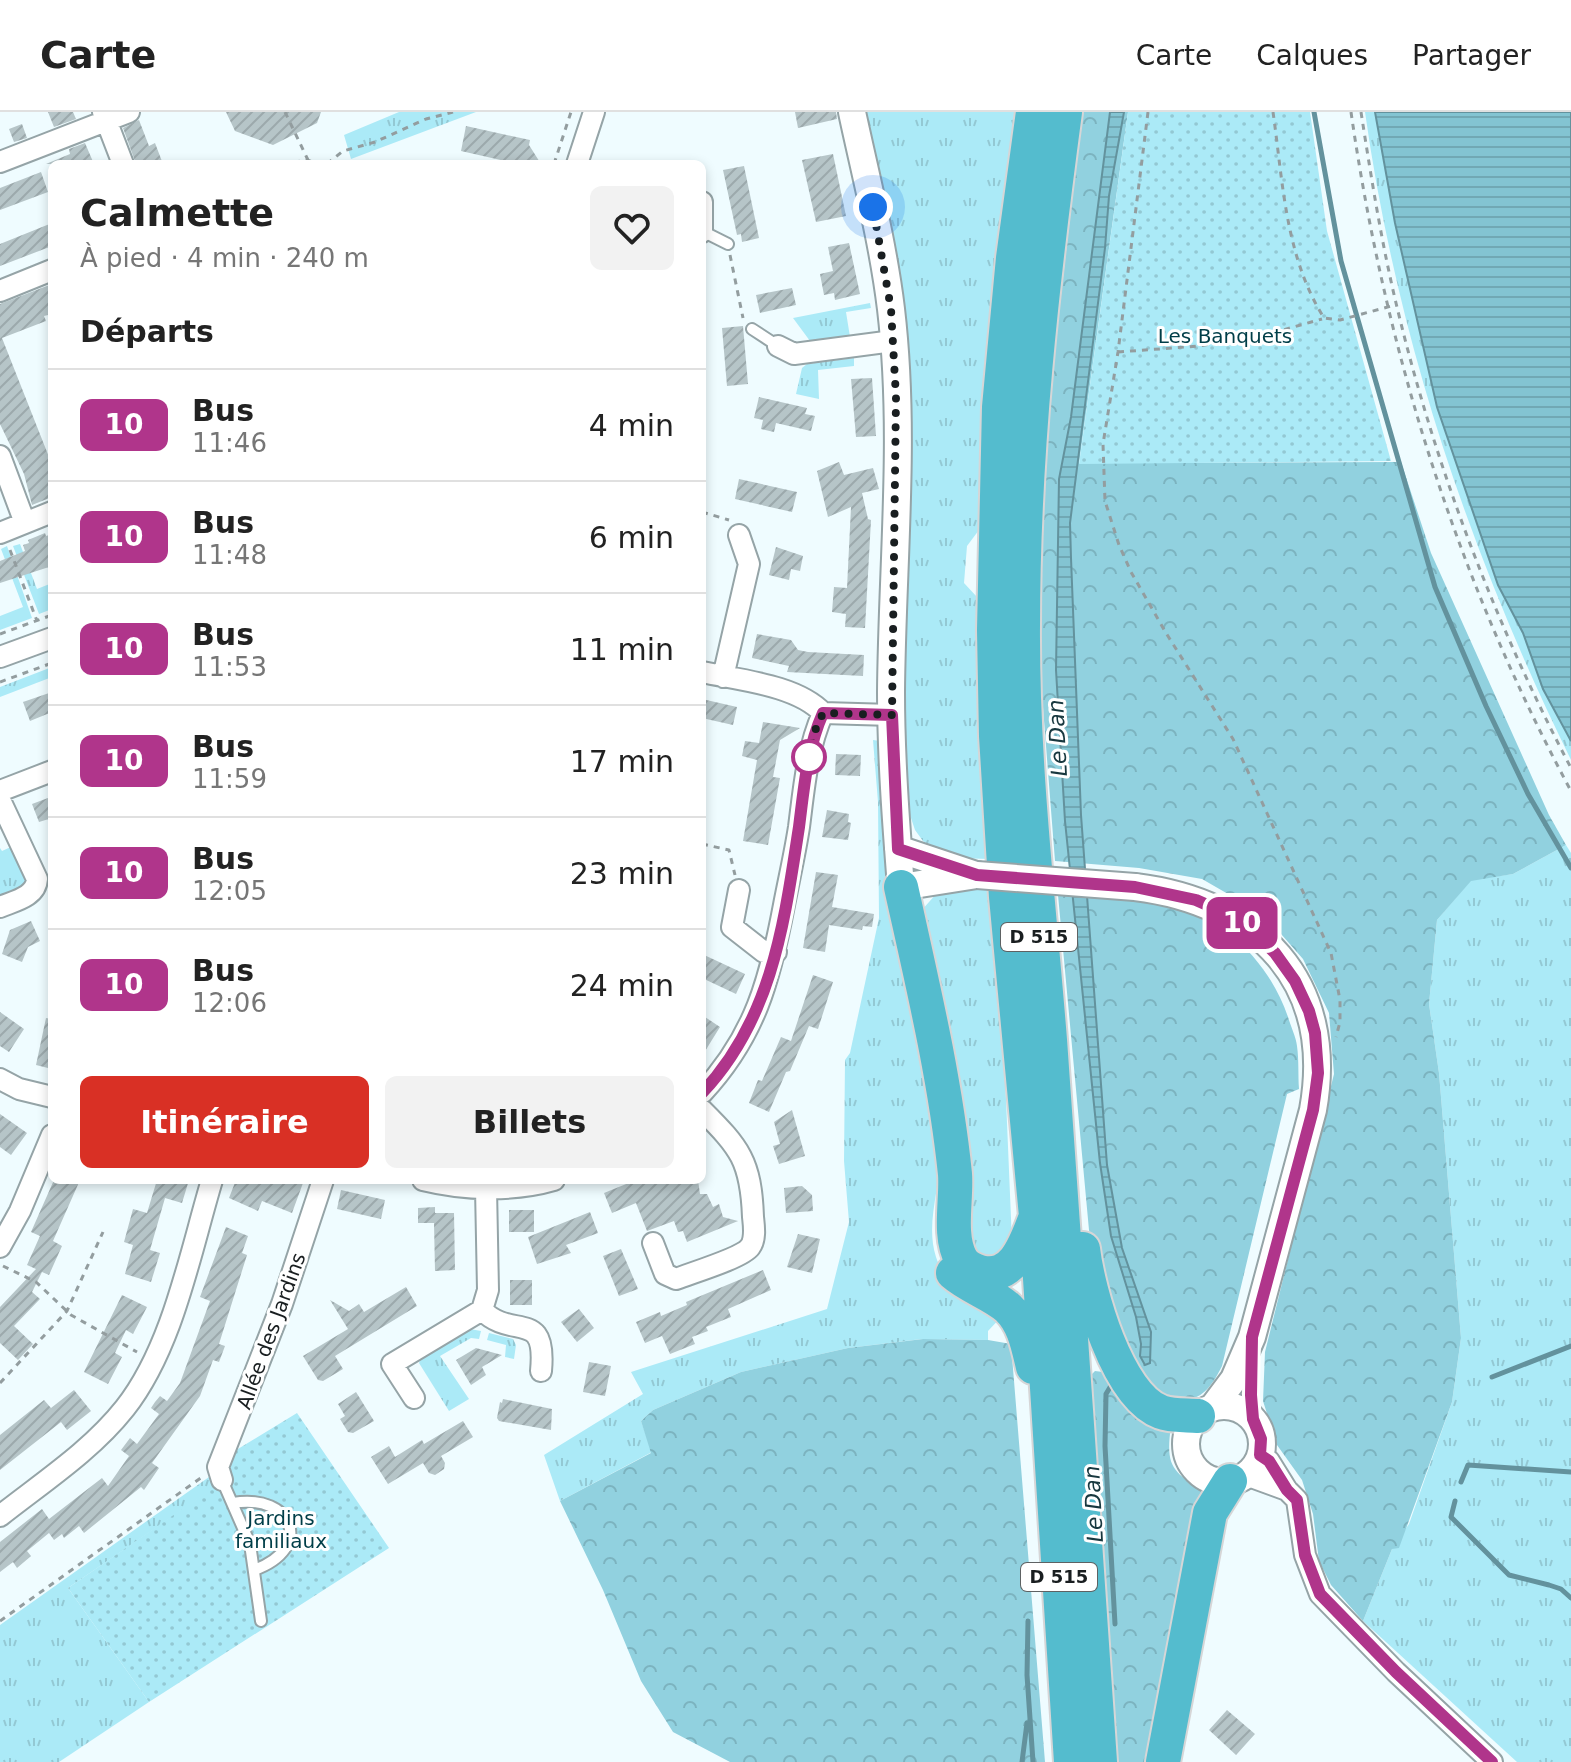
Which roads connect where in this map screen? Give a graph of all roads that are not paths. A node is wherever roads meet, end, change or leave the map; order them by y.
1 (129, 112) edge
2 (594, 112) edge
3 (852, 112) edge
4 (1033, 112) edge
5 (1065, 112) edge
6 (104, 117) edge
7 (121, 160) edge
8 (578, 160) edge
9 (0, 162) edge
10 (706, 234) edge
11 (728, 244) road end
12 (48, 272) edge
13 (0, 291) edge
14 (752, 329) road end
15 (893, 341) junction
16 (778, 346) joint
17 (0, 456) edge
18 (48, 514) edge
19 (25, 523) junction
20 (2, 532) edge
21 (739, 535) road end
22 (48, 639) edge
23 (0, 657) edge
24 (706, 673) edge
25 (723, 677) junction
26 (823, 713) junction
27 (892, 715) junction
28 (48, 773) edge
29 (0, 791) edge
30 (0, 800) edge
31 (898, 849) junction
32 (977, 875) junction
33 (901, 887) junction
34 (739, 890) road end
35 (0, 907) edge
36 (776, 952) junction
37 (1050, 1036) junction
38 (0, 1079) edge
39 (706, 1088) edge
40 (48, 1096) edge
41 (706, 1114) edge
42 (48, 1144) edge
43 (951, 1144) junction
44 (211, 1184) edge
45 (322, 1184) edge
46 (440, 1184) edge
47 (535, 1184) edge
48 (486, 1188) junction
49 (1036, 1216) junction
50 (1, 1243) edge
51 (653, 1243) dead end
52 (482, 1310) junction
53 (1252, 1337) junction
54 (541, 1371) dead end
55 (1048, 1392) junction
56 (414, 1398) dead end
57 (1206, 1412) junction
58 (1253, 1419) junction
59 (1245, 1470) junction
60 (220, 1474) joint
61 (233, 1503) junction
62 (0, 1516) edge
63 (254, 1570) junction
64 (261, 1621) dead end
65 (1071, 1762) edge
66 (1100, 1762) edge
67 (1163, 1762) edge
68 (1492, 1762) edge

1 - 6 street
2 - 8 street
3 - 15 street
4 - 49 highway, D 515
5 - 37 highway, D 515
6 - 7 street
6 - 9 street
10 - 11 lane
12 - 13 street
14 - 16 lane
15 - 16 street
15 - 27 street
17 - 19 street
18 - 19 street
19 - 20 street
21 - 25 street
22 - 23 street
24 - 25 street
25 - 26 street
26 - 27 street
26 - 36 street
27 - 31 street
28 - 29 street
30 - 35 street
31 - 32 street
31 - 33 street
32 - 33 street
32 - 53 street, bridge
33 - 43 highway
34 - 36 street
36 - 39 street
37 - 57 highway
37 - 66 highway, D 515
38 - 40 street
41 - 51 street
42 - 50 street
43 - 49 highway
43 - 55 highway
44 - 62 street
45 - 60 street, Allée des Jardins
46 - 48 street
47 - 48 street
48 - 52 street
49 - 55 highway, D 515
52 - 54 street
52 - 56 street
53 - 57 street
53 - 58 street
55 - 65 highway, D 515
57 - 58 street
57 - 59 street
58 - 59 street
59 - 67 highway
59 - 68 street
60 - 61 lane
61 - 63 lane
61 - 63 lane
63 - 64 lane

